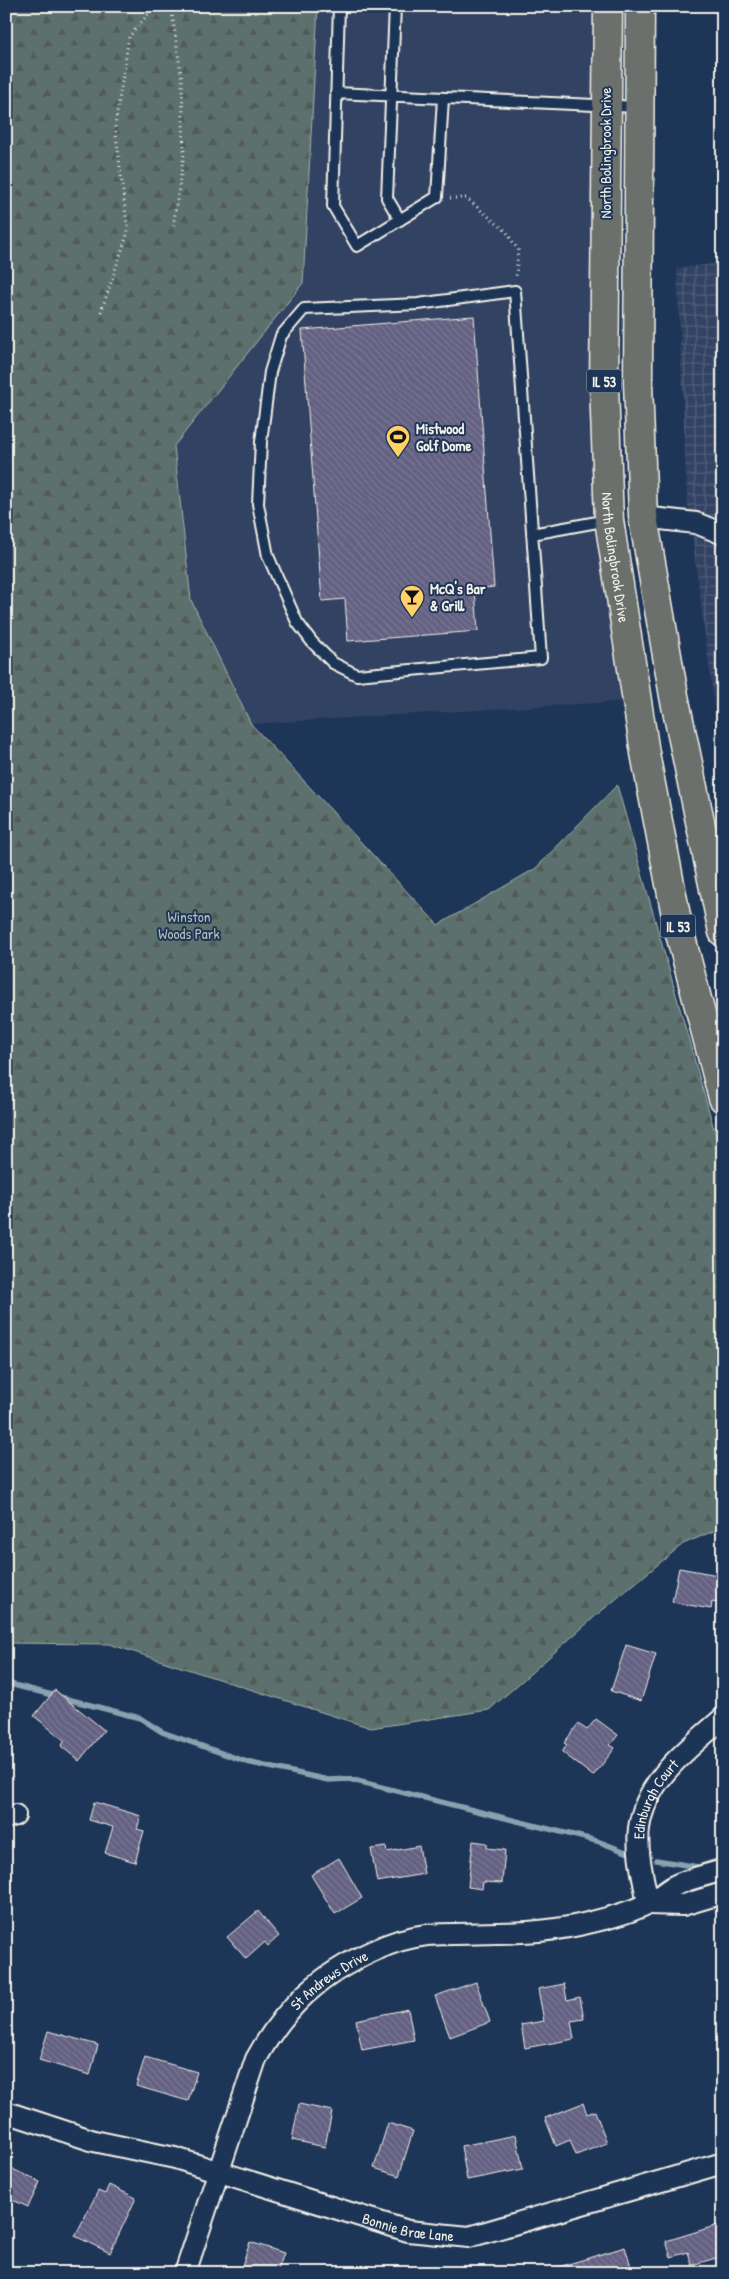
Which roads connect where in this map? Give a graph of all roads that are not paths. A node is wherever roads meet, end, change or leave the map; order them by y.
1 (339, 6) edge
2 (395, 6) edge
3 (608, 6) edge
4 (640, 6) edge
5 (336, 93) junction
6 (392, 96) junction
7 (443, 98) junction
8 (605, 106) junction
9 (639, 107) junction
10 (400, 220) junction
11 (643, 517) junction
12 (609, 520) junction
13 (532, 534) junction
14 (723, 534) edge
15 (723, 932) edge
16 (723, 1098) edge
17 (723, 1718) edge
18 (723, 1870) edge
19 (723, 1893) edge
20 (648, 1904) junction
21 (6, 2112) edge
22 (723, 2163) edge
23 (220, 2174) junction
24 (185, 2273) edge

1 - 5 lane
2 - 6 lane
3 - 8 main road, North Bolingbrook Drive / IL 53
4 - 9 main road, North Bolingbrook Drive / IL 53
5 - 6 lane
5 - 10 lane
6 - 7 lane
6 - 10 lane
7 - 8 lane
7 - 10 lane
8 - 9 lane
8 - 12 main road, North Bolingbrook Drive / IL 53
9 - 11 main road, North Bolingbrook Drive / IL 53
11 - 14 street
11 - 15 main road, North Bolingbrook Drive / IL 53
12 - 13 lane
12 - 16 main road, North Bolingbrook Drive / IL 53
13 - 13 lane
17 - 20 street, Edinburgh Court
18 - 20 street, St Andrews Drive
19 - 20 street, St Andrews Drive
20 - 23 street, St Andrews Drive
21 - 23 street, Bonnie Brae Lane
22 - 23 street, Bonnie Brae Lane
23 - 24 street, St Andrews Drive

